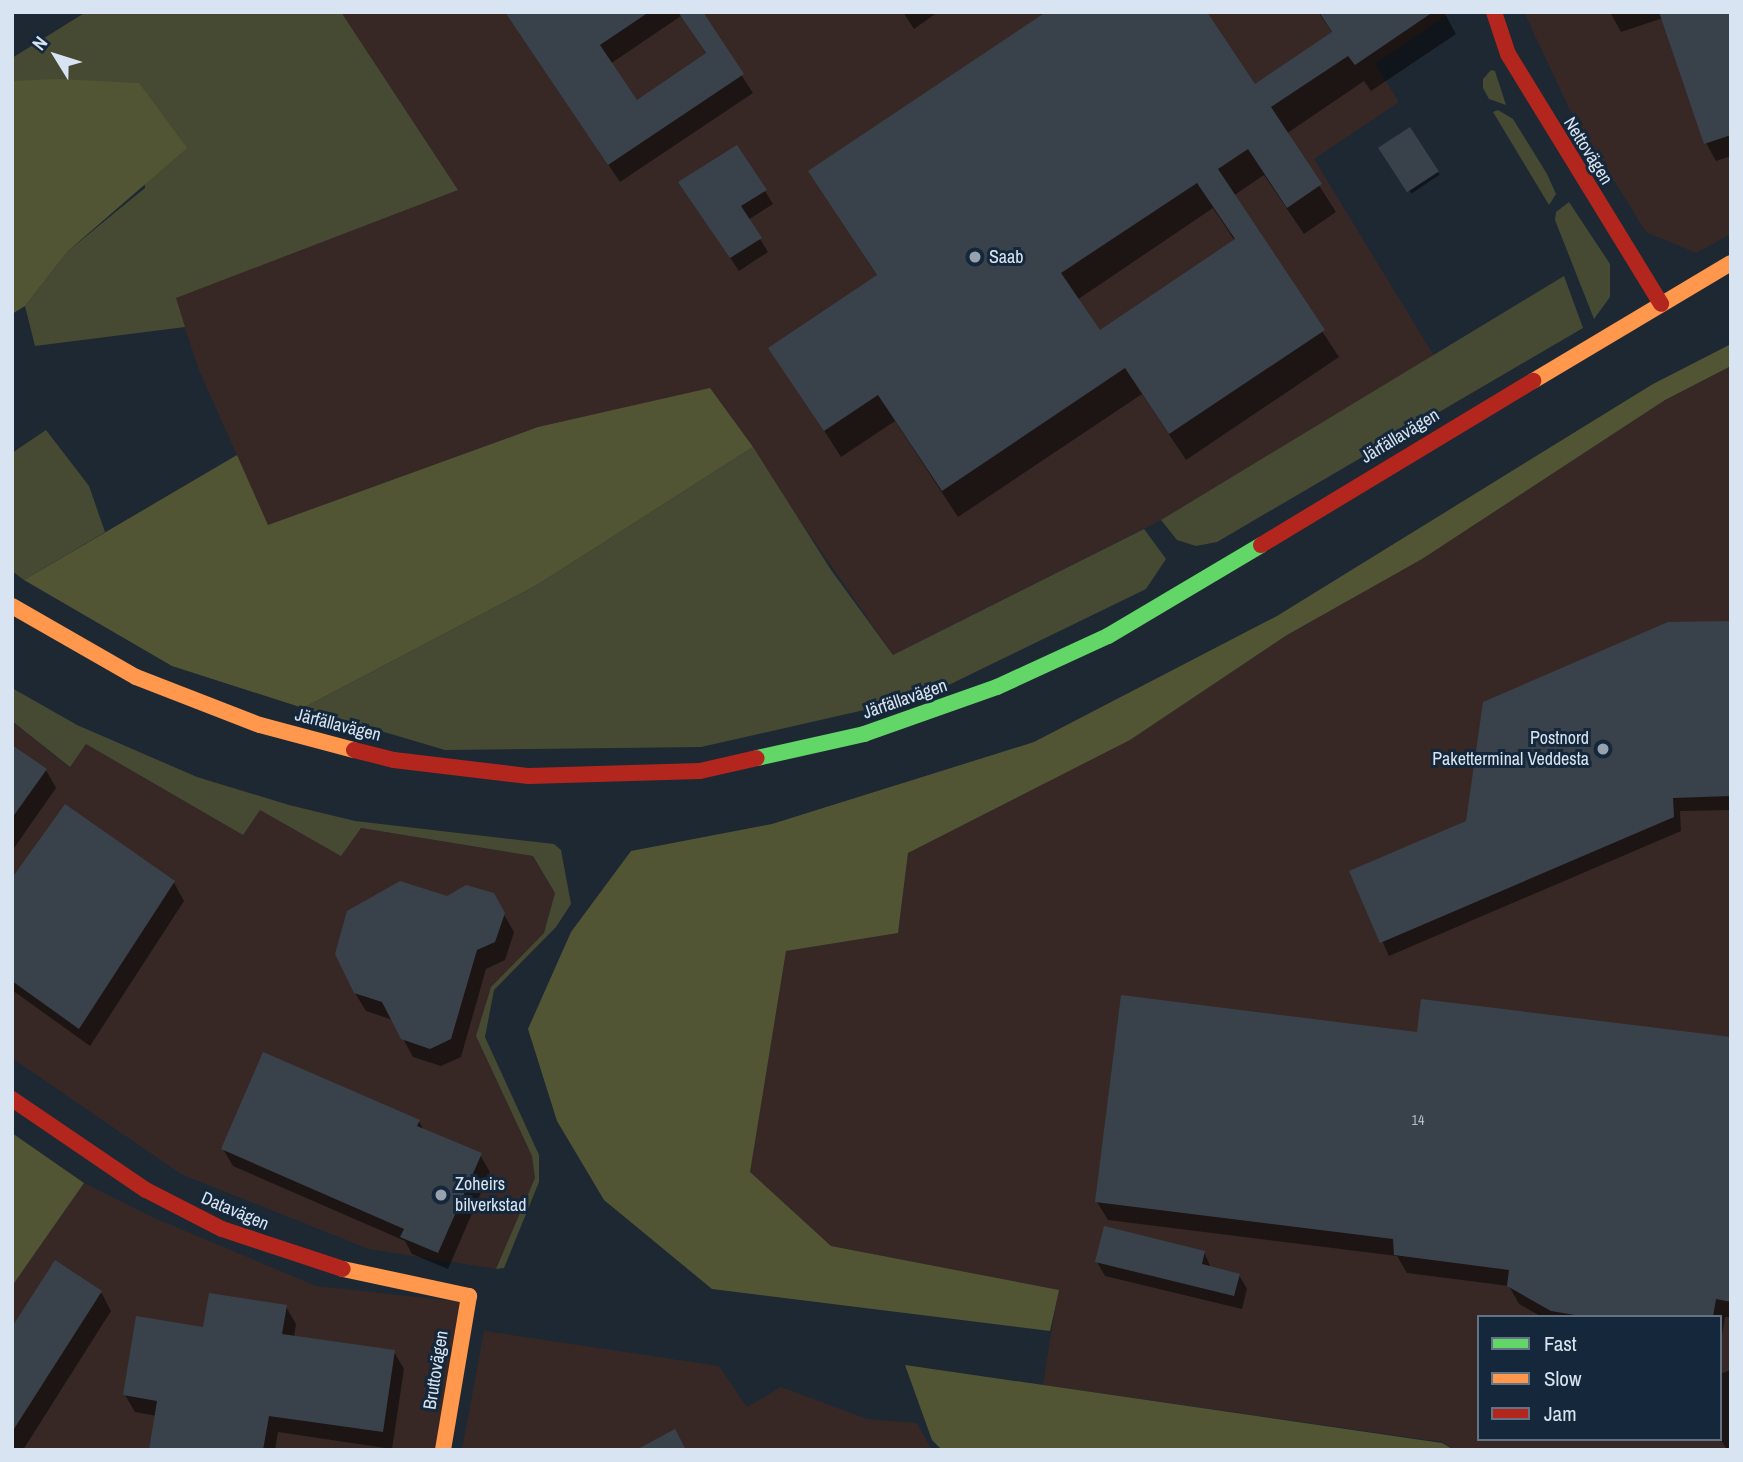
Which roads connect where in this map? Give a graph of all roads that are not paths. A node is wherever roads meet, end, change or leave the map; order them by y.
1 (1494, 12) edge
2 (1731, 263) edge
3 (1661, 304) junction
4 (12, 606) edge
5 (12, 1099) edge
6 (469, 1296) joint
7 (443, 1450) edge

1 - 3 street, Nettovägen
2 - 3 street, Järfällavägen
3 - 4 street, Järfällavägen
5 - 6 street, Datavägen
6 - 7 street, Bruttovägen

